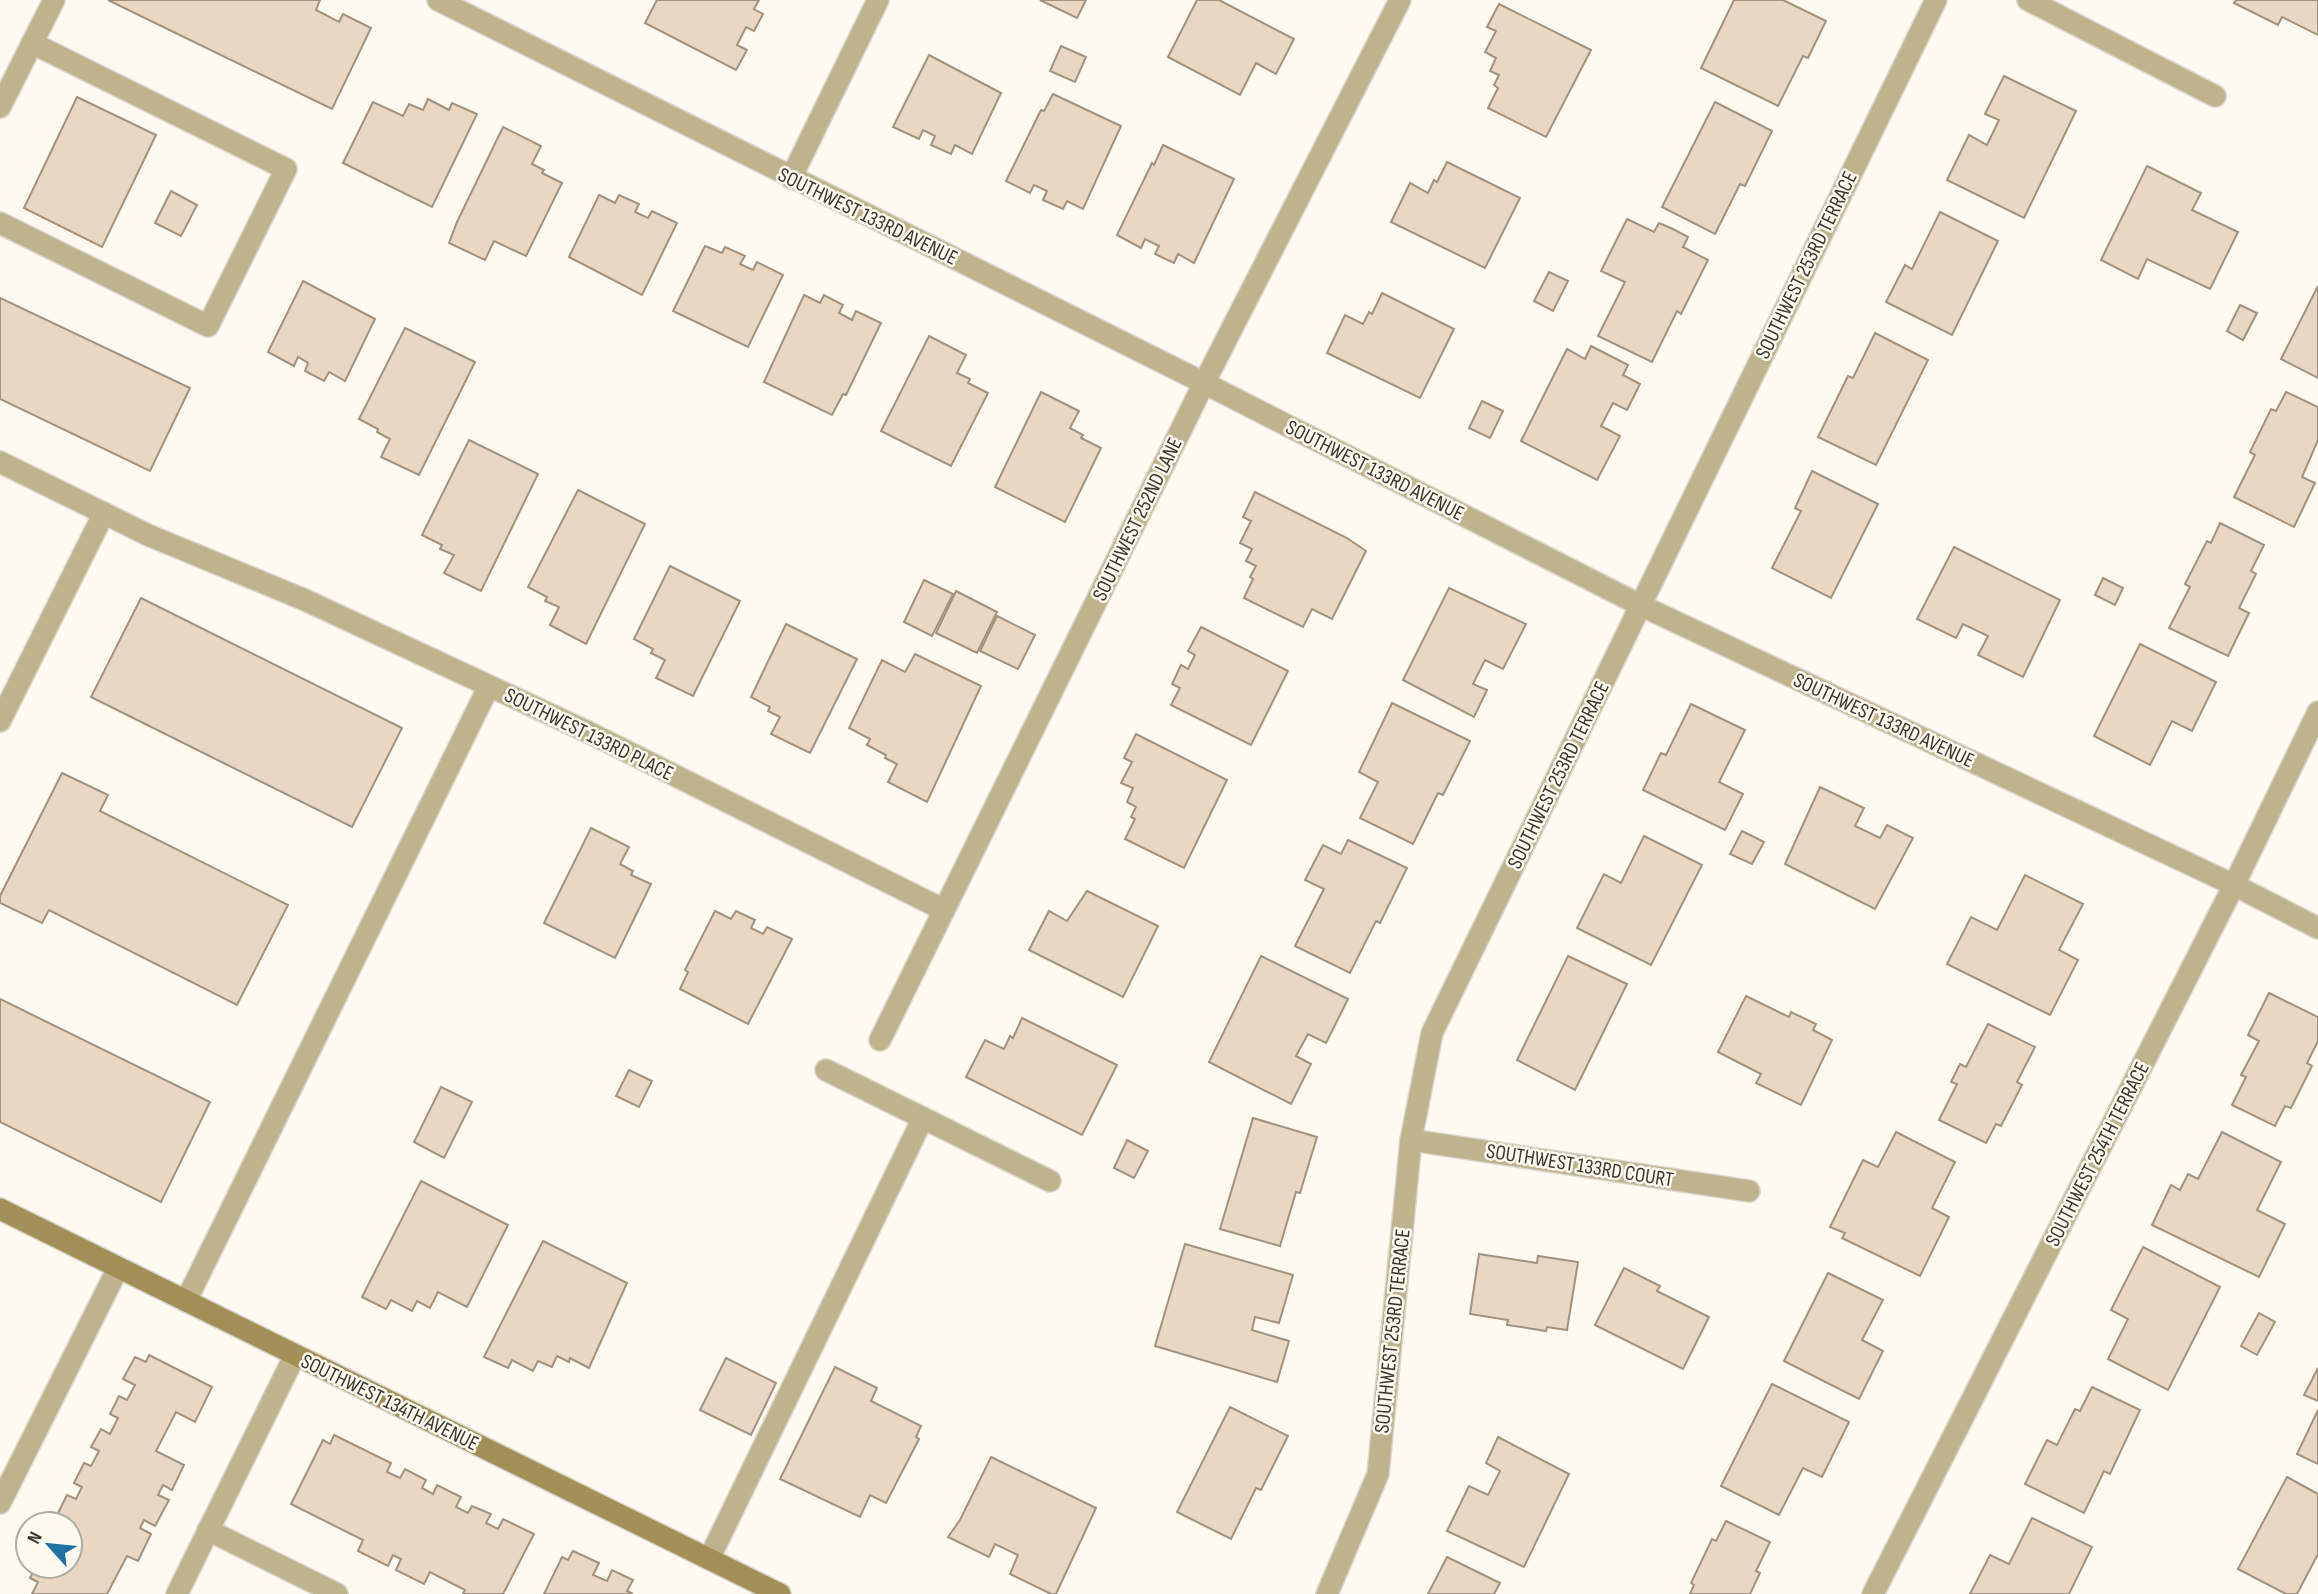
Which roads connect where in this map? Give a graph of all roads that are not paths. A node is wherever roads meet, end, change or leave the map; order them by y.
1 (54, 0) edge
2 (438, 0) edge
3 (878, 0) edge
4 (1400, 0) edge
5 (1936, 0) edge
6 (2028, 0) edge
7 (32, 43) junction
8 (2215, 96) dead end
9 (0, 107) edge
10 (790, 178) junction
11 (0, 223) edge
12 (1204, 383) junction
13 (0, 462) edge
14 (104, 513) junction
15 (1640, 605) junction
16 (489, 686) junction
17 (2318, 712) edge
18 (0, 721) edge
19 (2234, 885) junction
20 (944, 910) junction
21 (2318, 928) edge
22 (880, 1040) dead end
23 (826, 1070) dead end
24 (923, 1118) junction
25 (1411, 1140) junction
26 (1050, 1181) dead end
27 (1749, 1191) dead end
28 (0, 1209) edge
29 (118, 1268) junction
30 (186, 1301) junction
31 (295, 1355) junction
32 (0, 1503) edge
33 (208, 1530) junction
34 (709, 1559) junction
35 (177, 1594) edge
36 (337, 1594) edge
37 (780, 1594) edge
38 (1327, 1594) edge
39 (1873, 1594) edge

1 - 7 street
2 - 10 street, SOUTHWEST 133RD AVENUE
3 - 10 street
4 - 12 street, SOUTHWEST 252ND LANE
5 - 15 street, SOUTHWEST 253RD TERRACE
6 - 8 street
7 - 9 street
7 - 11 street
10 - 12 street, SOUTHWEST 133RD AVENUE
12 - 15 street, SOUTHWEST 133RD AVENUE
12 - 20 street, SOUTHWEST 252ND LANE
13 - 14 street, SOUTHWEST 133RD PLACE
14 - 16 street, SOUTHWEST 133RD PLACE
14 - 18 street
15 - 19 street, SOUTHWEST 133RD AVENUE
15 - 25 street, SOUTHWEST 253RD TERRACE
16 - 20 street, SOUTHWEST 133RD PLACE
16 - 30 street
17 - 19 street, SOUTHWEST 254TH TERRACE
19 - 21 street, SOUTHWEST 133RD AVENUE
19 - 39 street, SOUTHWEST 254TH TERRACE
20 - 22 street, SOUTHWEST 252ND LANE
23 - 24 street
24 - 26 street
24 - 34 street
25 - 27 street, SOUTHWEST 133RD COURT
25 - 38 street, SOUTHWEST 253RD TERRACE
28 - 29 street, SOUTHWEST 134TH AVENUE
29 - 30 street, SOUTHWEST 134TH AVENUE
29 - 32 street
30 - 31 street, SOUTHWEST 134TH AVENUE
31 - 33 street
31 - 34 street, SOUTHWEST 134TH AVENUE
33 - 35 street
33 - 36 street
34 - 37 street, SOUTHWEST 134TH AVENUE

